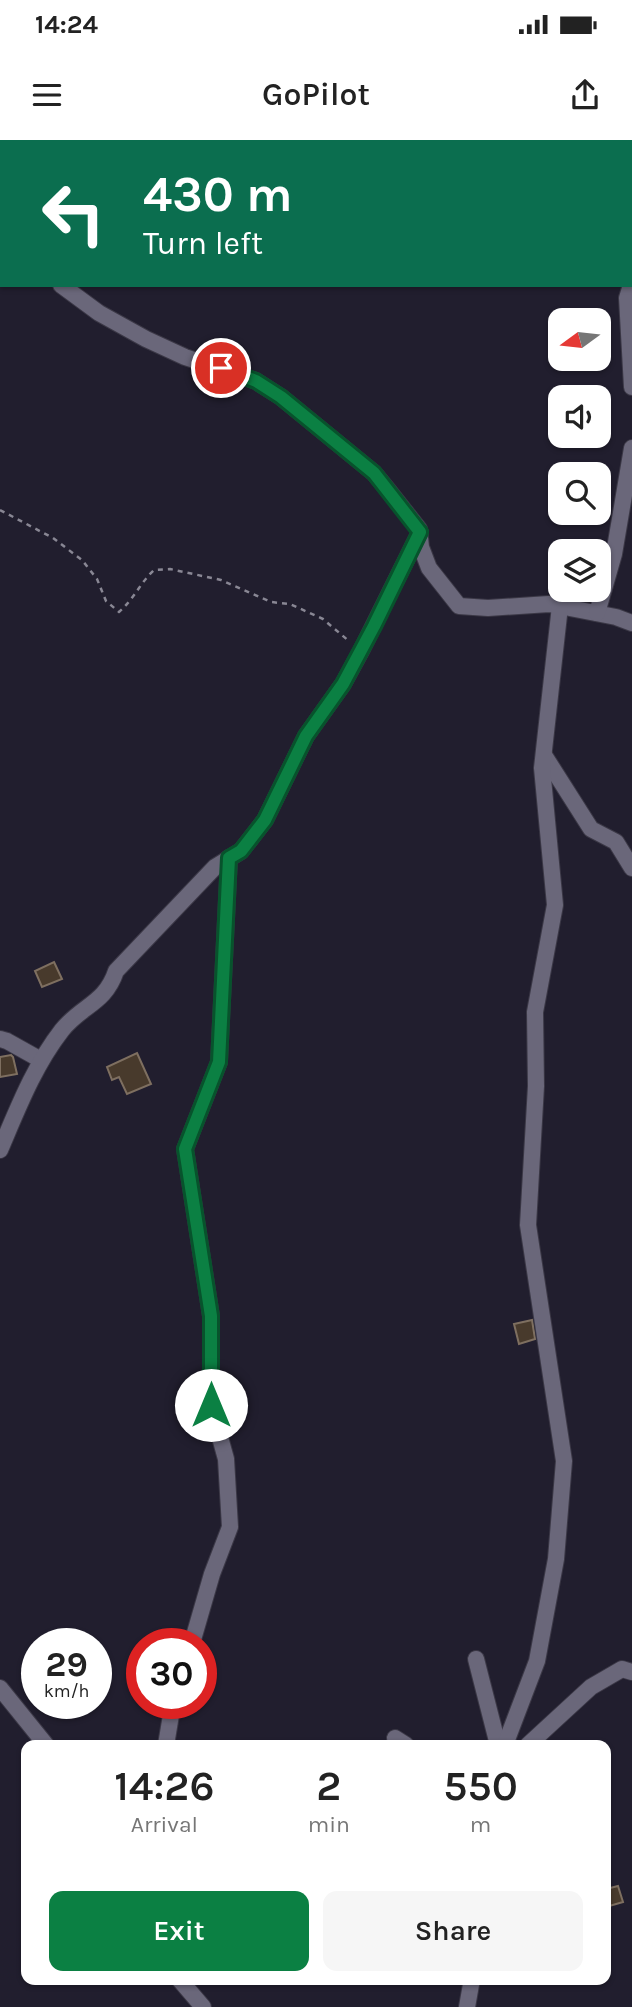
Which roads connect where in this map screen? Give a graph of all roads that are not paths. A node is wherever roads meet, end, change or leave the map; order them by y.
1 (64, 287) edge
2 (631, 287) edge
3 (632, 387) edge
4 (632, 448) edge
5 (420, 532) junction
6 (560, 606) junction
7 (597, 613) junction
8 (632, 623) edge
9 (544, 755) junction
10 (229, 858) junction
11 (632, 868) edge
12 (0, 1039) edge
13 (41, 1060) junction
14 (0, 1150) edge
15 (196, 1628) edge
16 (476, 1660) dead end
17 (632, 1672) edge
18 (0, 1688) edge
19 (170, 1719) edge
20 (42, 1740) edge
21 (167, 1740) edge
22 (497, 1740) edge
23 (507, 1740) edge
24 (533, 1740) edge
25 (184, 1985) edge
26 (471, 1985) edge
27 (203, 2007) edge
28 (467, 2007) edge

1 - 5 street
2 - 3 street
4 - 7 street
5 - 6 street
5 - 10 street
6 - 7 street
6 - 9 street
7 - 8 street
9 - 11 street
9 - 23 street
10 - 13 street
10 - 15 street
12 - 13 street
13 - 14 street
16 - 22 street
17 - 24 street
18 - 20 street
19 - 21 street
25 - 27 street
26 - 28 street

